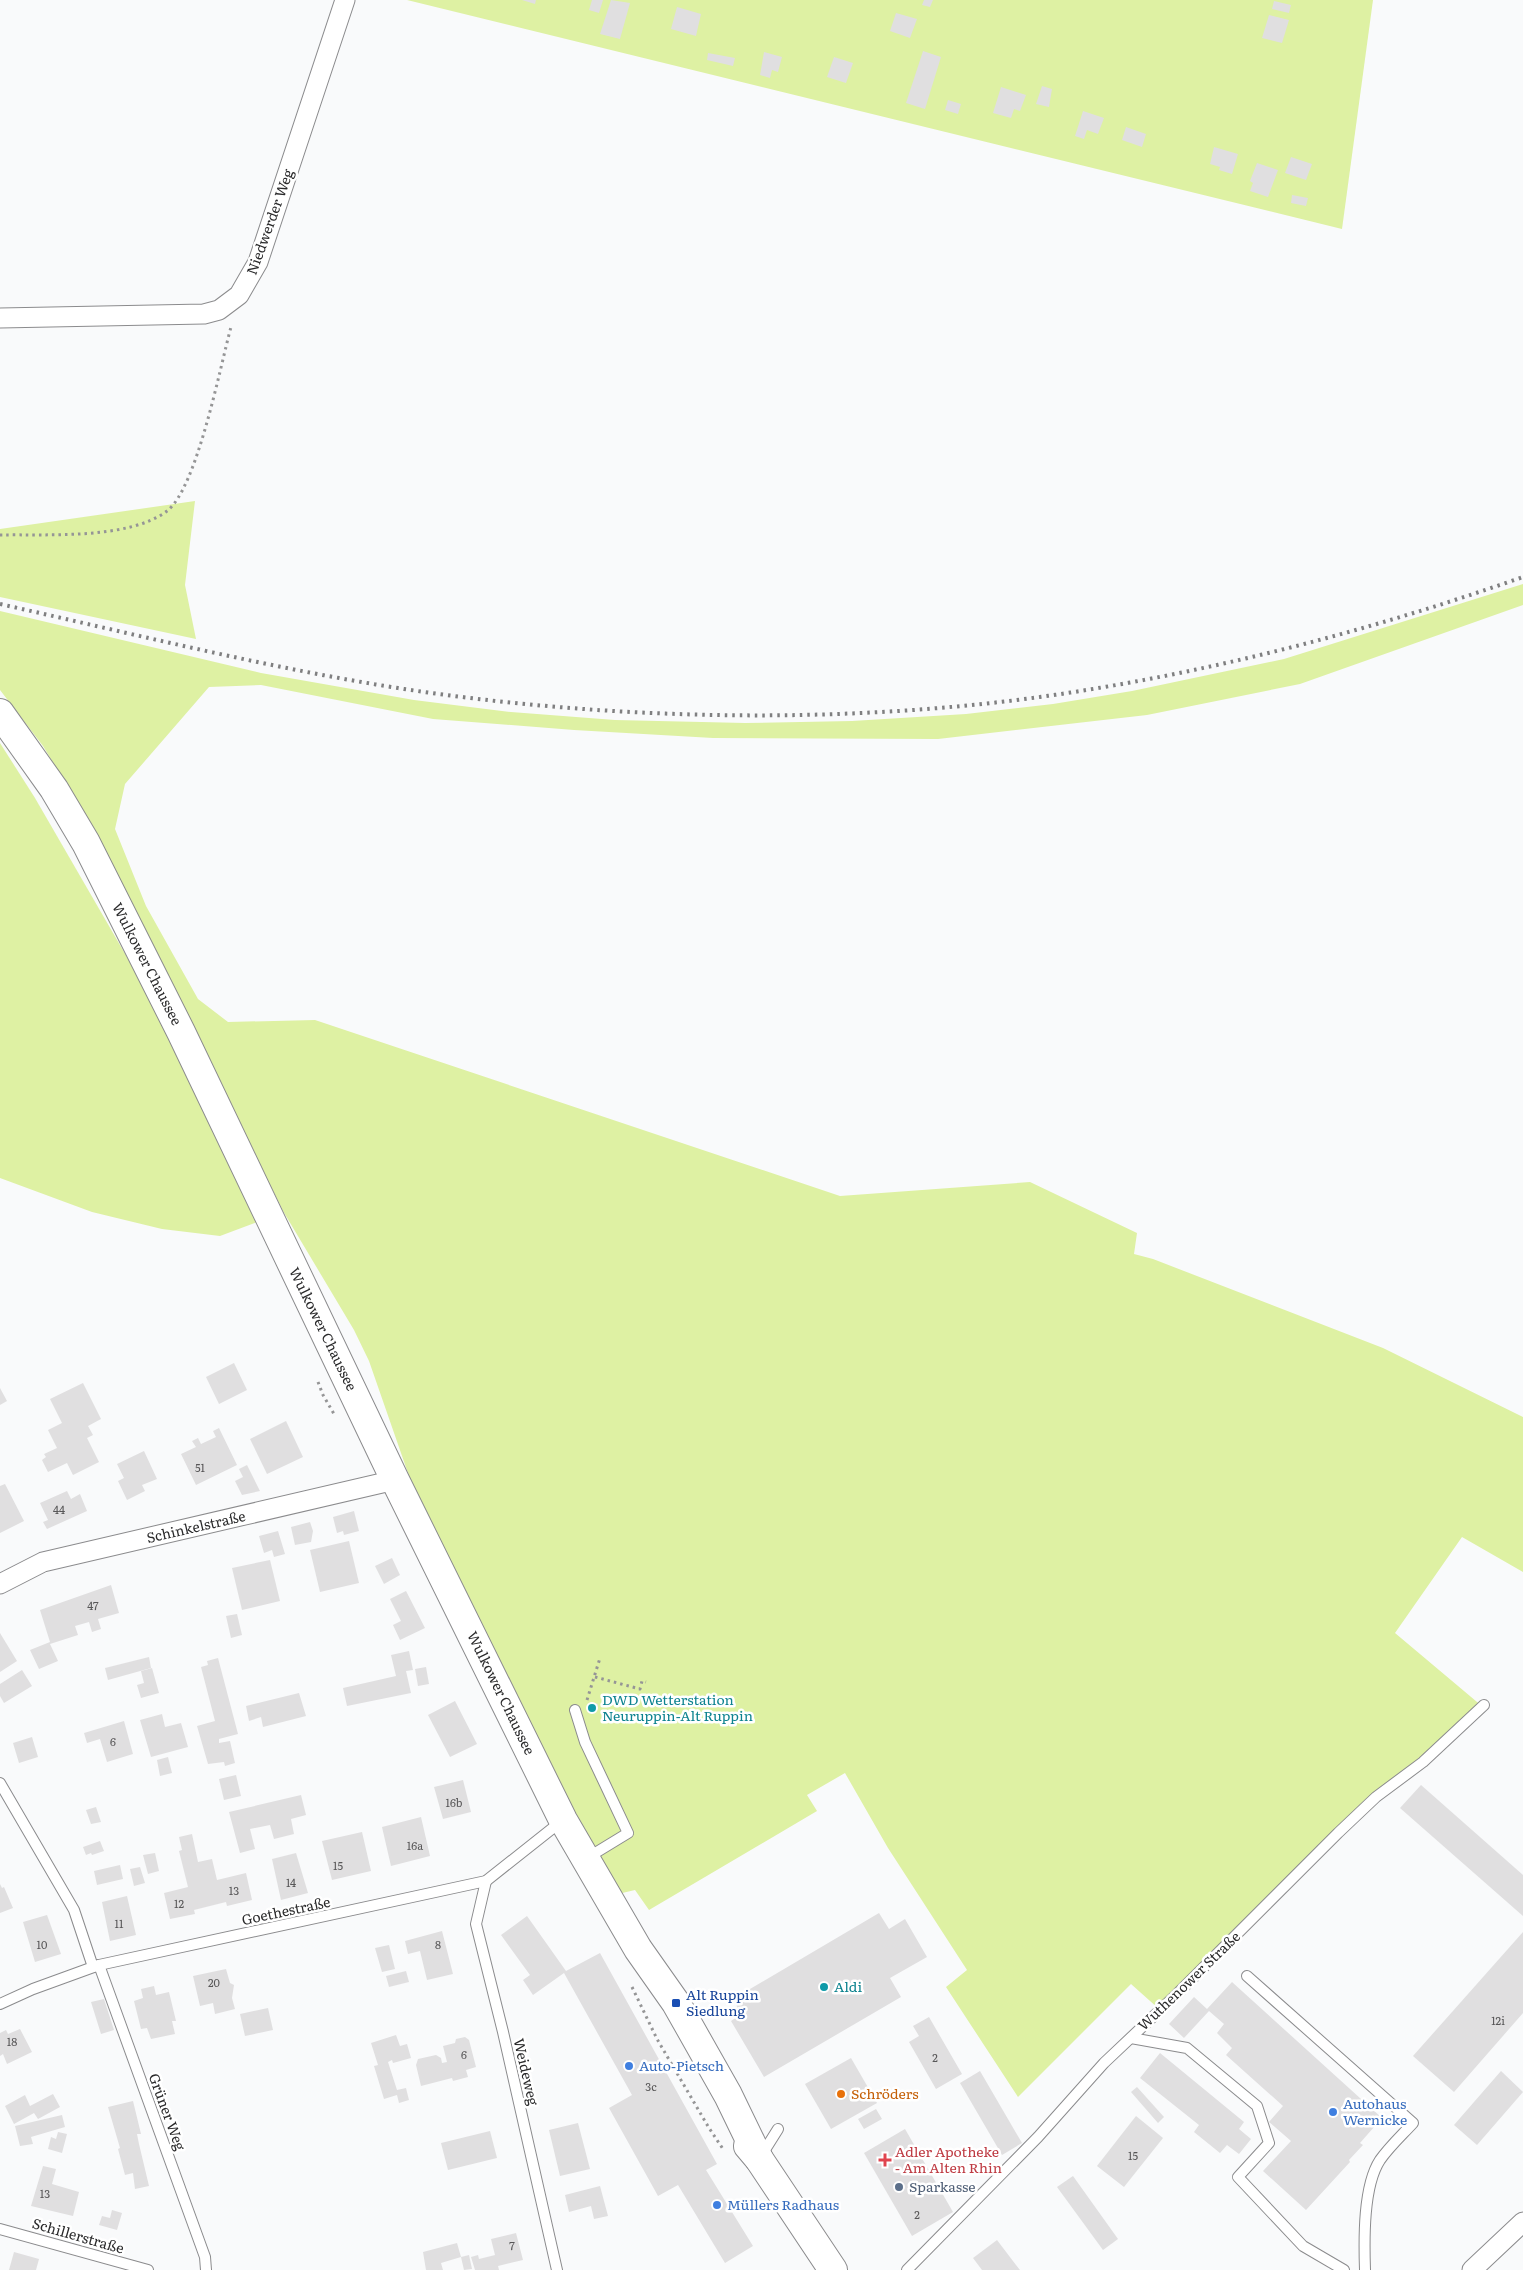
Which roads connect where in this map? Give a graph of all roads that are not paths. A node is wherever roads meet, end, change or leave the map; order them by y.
1 (345, 0) edge
2 (0, 318) edge
3 (0, 713) edge
4 (395, 1480) junction
5 (0, 1584) edge
6 (1484, 1705) dead end
7 (575, 1710) dead end
8 (0, 1783) edge
9 (564, 1820) junction
10 (586, 1859) junction
11 (486, 1881) junction
12 (96, 1966) junction
13 (1248, 1976) dead end
14 (0, 2004) edge
15 (1131, 2038) junction
16 (778, 2129) dead end
17 (759, 2159) junction
18 (1523, 2222) edge
19 (0, 2228) edge
20 (148, 2270) edge
21 (206, 2270) edge
22 (556, 2270) edge
23 (833, 2270) edge
24 (907, 2270) edge
25 (1344, 2270) edge
26 (1365, 2270) edge
27 (1472, 2270) edge

1 - 2 street, Niedwerder Weg
3 - 4 main road, Wulkower Chaussee
4 - 5 street, Schinkelstraße
4 - 9 main road, Wulkower Chaussee
6 - 15 lane, Wuthenower Straße
7 - 10 lane
8 - 12 lane, Grüner Weg
9 - 10 main road, Wulkower Chaussee
9 - 11 lane, Goethestraße
10 - 17 main road, Wulkower Chaussee
11 - 12 lane, Goethestraße
11 - 22 lane, Weideweg
12 - 14 lane, Goethestraße
12 - 21 lane, Grüner Weg
13 - 26 lane
15 - 24 lane, Wuthenower Straße
15 - 25 lane
16 - 17 lane
17 - 23 main road, Wulkower Chaussee
18 - 27 street
19 - 20 lane, Schillerstraße

